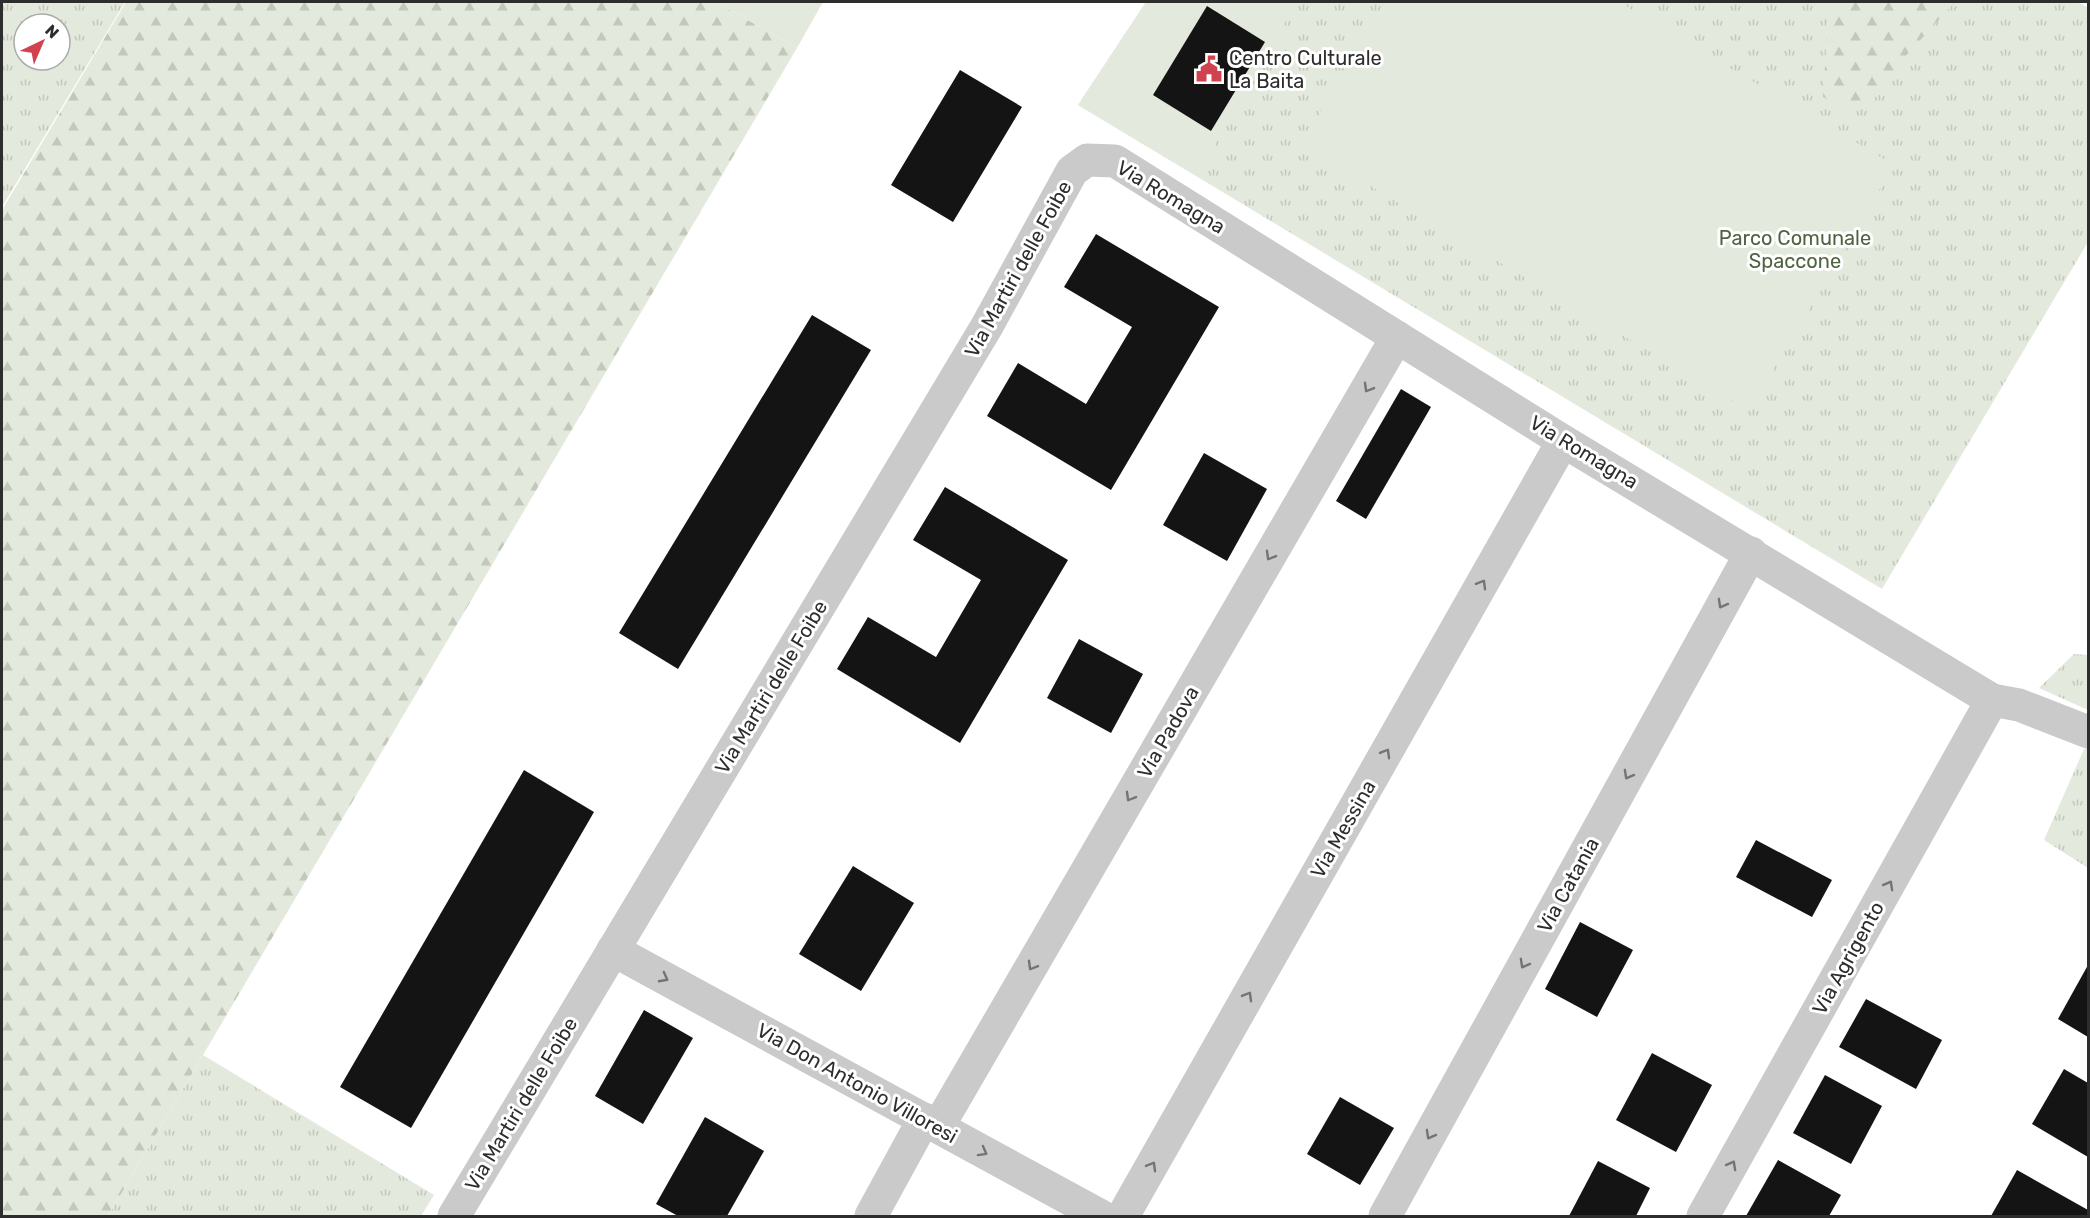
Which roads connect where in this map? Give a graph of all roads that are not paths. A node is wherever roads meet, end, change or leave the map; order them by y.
1 (1088, 160) joint
2 (1397, 337) junction
3 (1563, 441) junction
4 (1751, 553) junction
5 (1992, 700) junction
6 (2088, 732) edge
7 (613, 950) junction
8 (931, 1123) junction
9 (454, 1216) edge
10 (871, 1216) edge
11 (1101, 1216) edge
12 (1123, 1216) edge
13 (1385, 1216) edge
14 (1703, 1216) edge

1 - 2 street, Via Romagna
1 - 7 street, Via Martiri delle Foibe
2 - 3 street, Via Romagna
2 -> 8 street, Via Padova
3 - 4 street, Via Romagna
12 -> 3 street, Via Messina
4 - 5 street, Via Romagna
4 -> 13 street, Via Catania
5 - 6 street, Via Romagna
14 -> 5 street, Via Agrigento
7 -> 8 street, Via Don Antonio Villoresi
7 - 9 street, Via Martiri delle Foibe
8 - 10 street, Via Padova
8 -> 11 street, Via Don Antonio Villoresi

